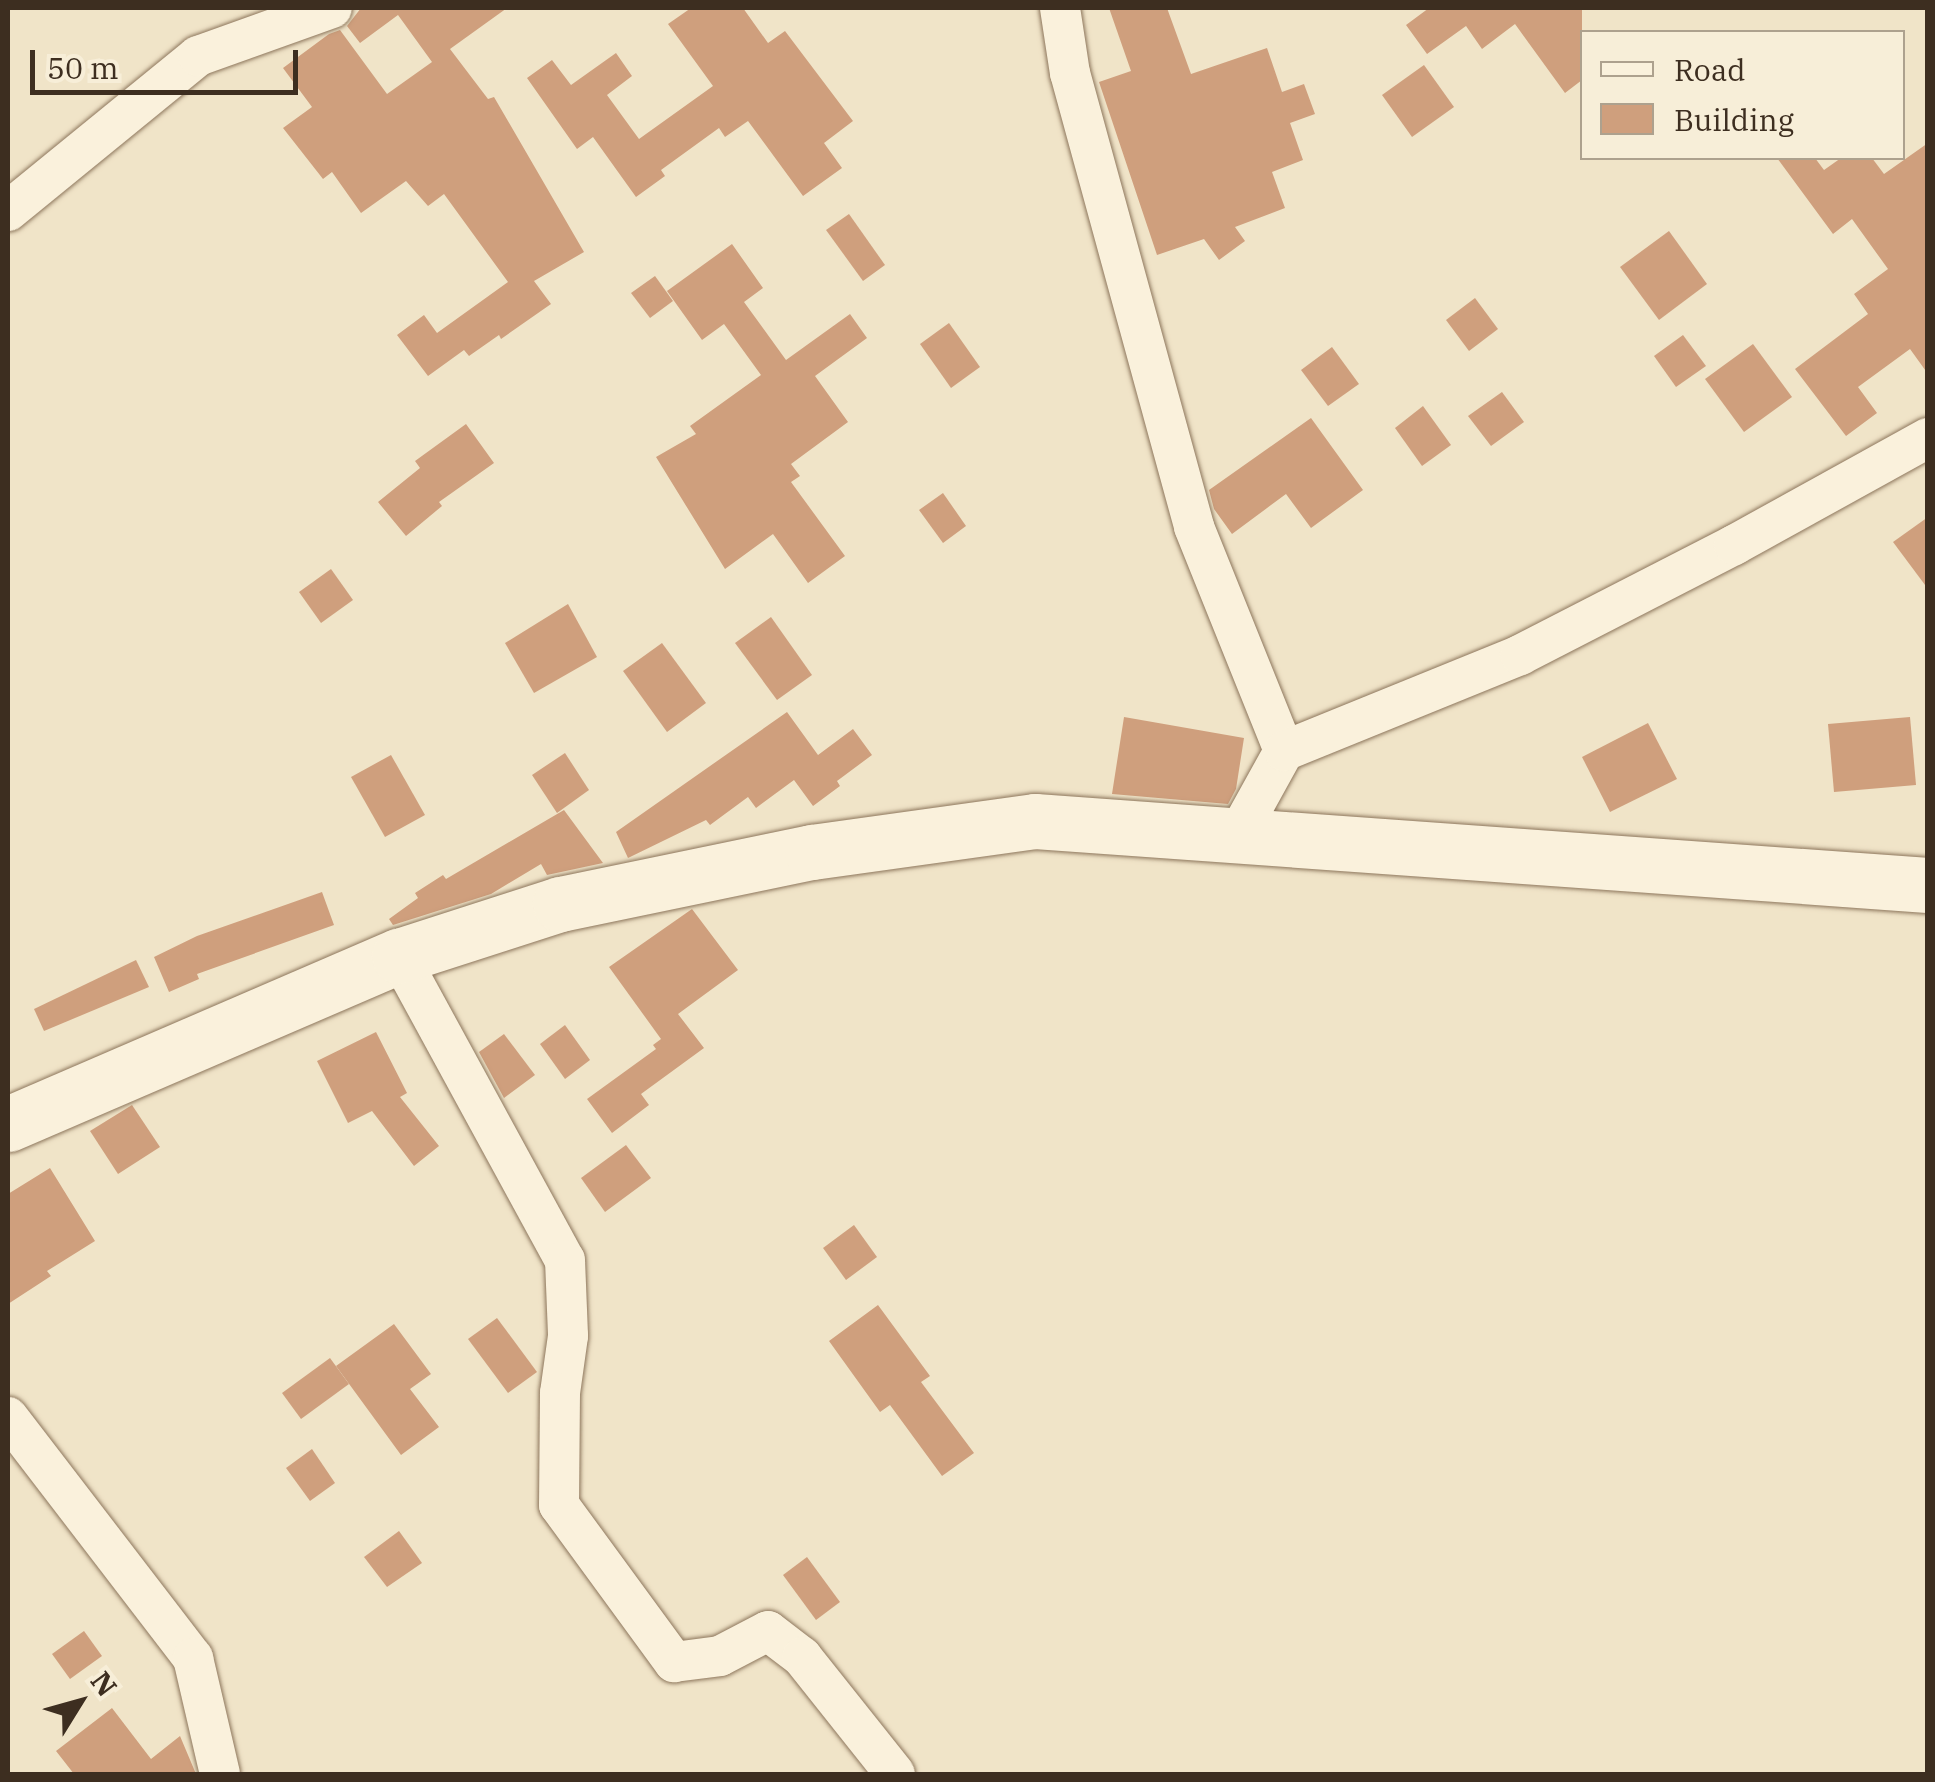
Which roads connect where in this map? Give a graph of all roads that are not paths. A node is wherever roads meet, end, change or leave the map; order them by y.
1 (332, 8) edge
2 (1060, 8) edge
3 (8, 211) edge
4 (1928, 438) edge
5 (1284, 751) junction
6 (1237, 836) junction
7 (1928, 885) edge
8 (399, 956) junction
9 (8, 1124) edge
10 (8, 1417) edge
11 (220, 1774) edge
12 (896, 1774) edge

1 - 3 street
2 - 5 street
4 - 5 street
5 - 6 street
6 - 7 main road
6 - 8 main road
8 - 9 main road
8 - 12 street
10 - 11 street

